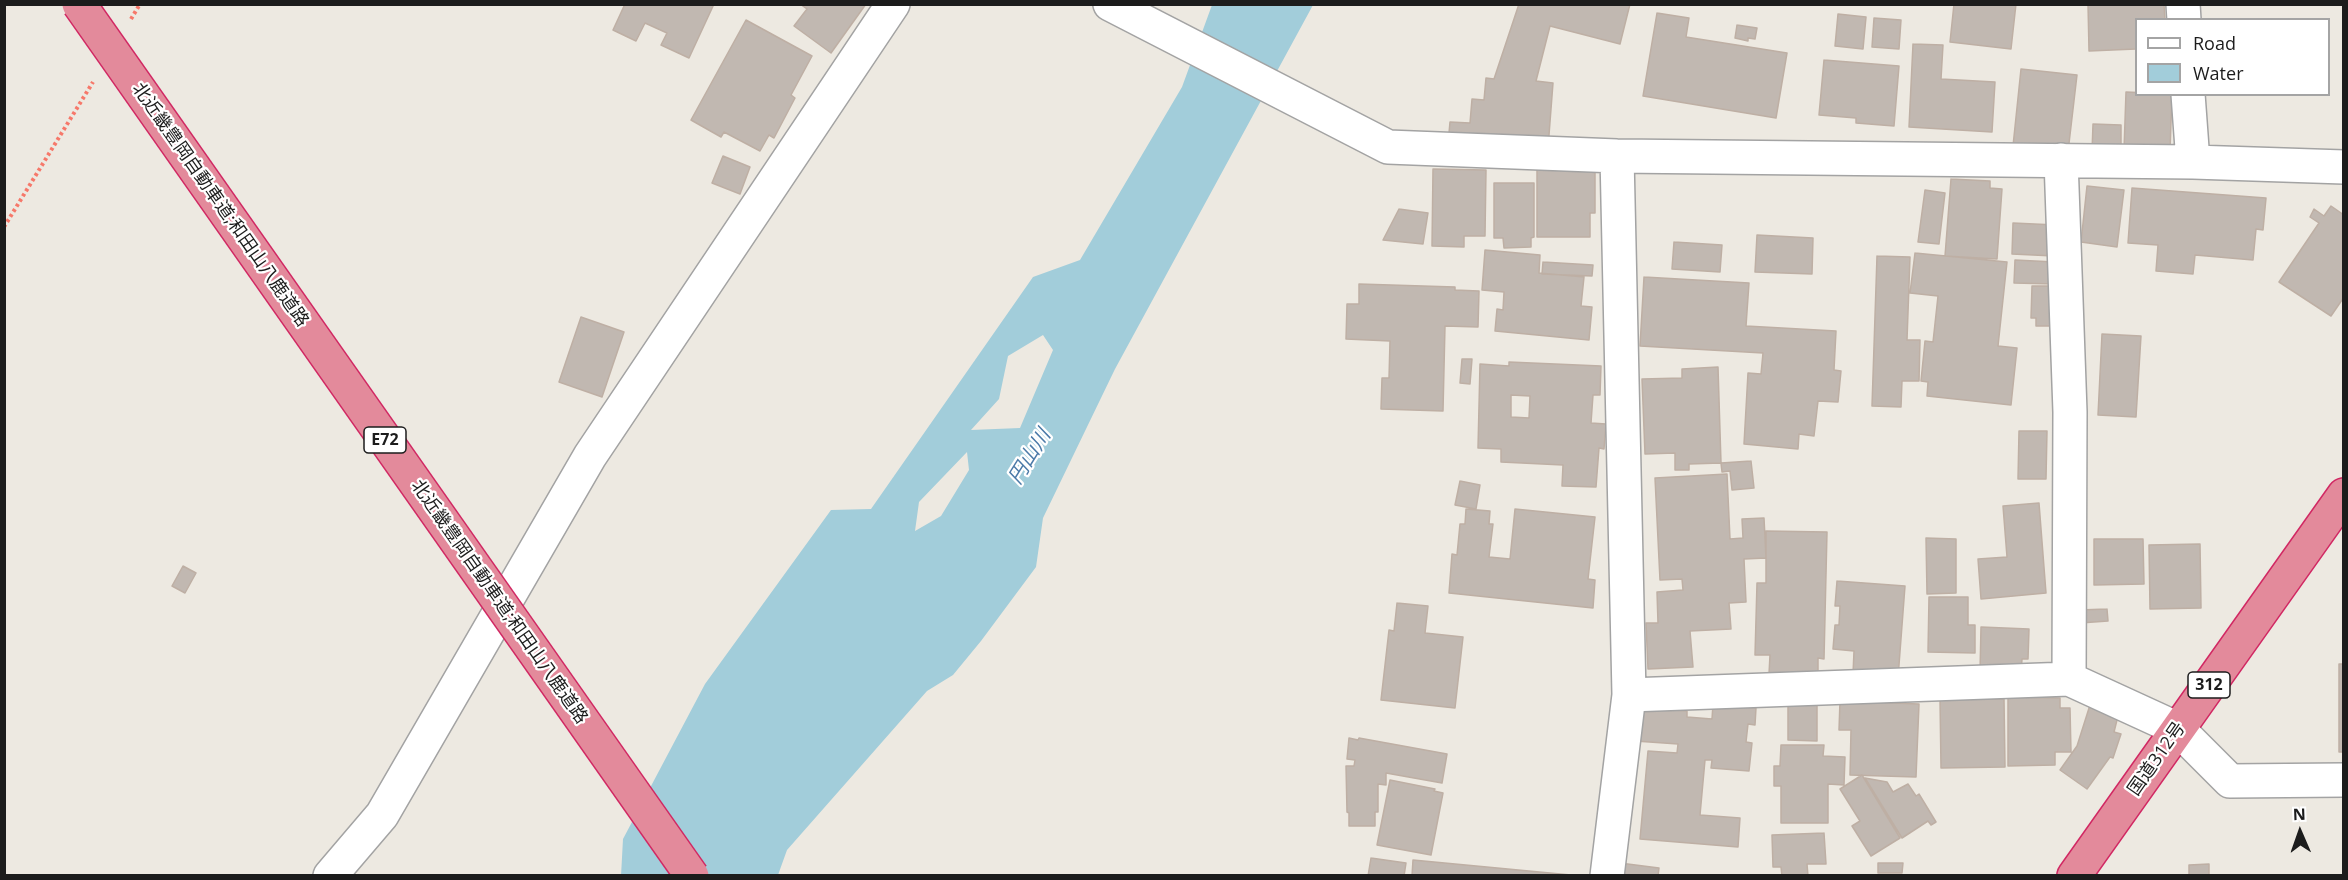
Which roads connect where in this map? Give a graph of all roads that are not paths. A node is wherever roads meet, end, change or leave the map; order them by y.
1 (79, 4) edge
2 (893, 4) edge
3 (1110, 4) edge
4 (2188, 96) edge
5 (1617, 156) junction
6 (2061, 160) junction
7 (2193, 162) junction
8 (2343, 167) edge
9 (2343, 495) edge
10 (2069, 679) junction
11 (1629, 695) junction
12 (2178, 729) junction
13 (2343, 780) edge
14 (330, 876) edge
15 (692, 876) edge
16 (1607, 876) edge
17 (2074, 876) edge

1 - 15 highway, 北近畿豊岡自動車道;和田山八鹿道路 / E72, bridge
2 - 14 street
3 - 5 street
4 - 7 street
5 - 6 street
5 - 11 street
6 - 7 street
6 - 10 street
7 - 8 street
9 - 12 highway, 国道312号 / 312
10 - 11 street
10 - 12 street
11 - 16 street
12 - 13 street
12 - 17 highway, 国道312号 / 312

